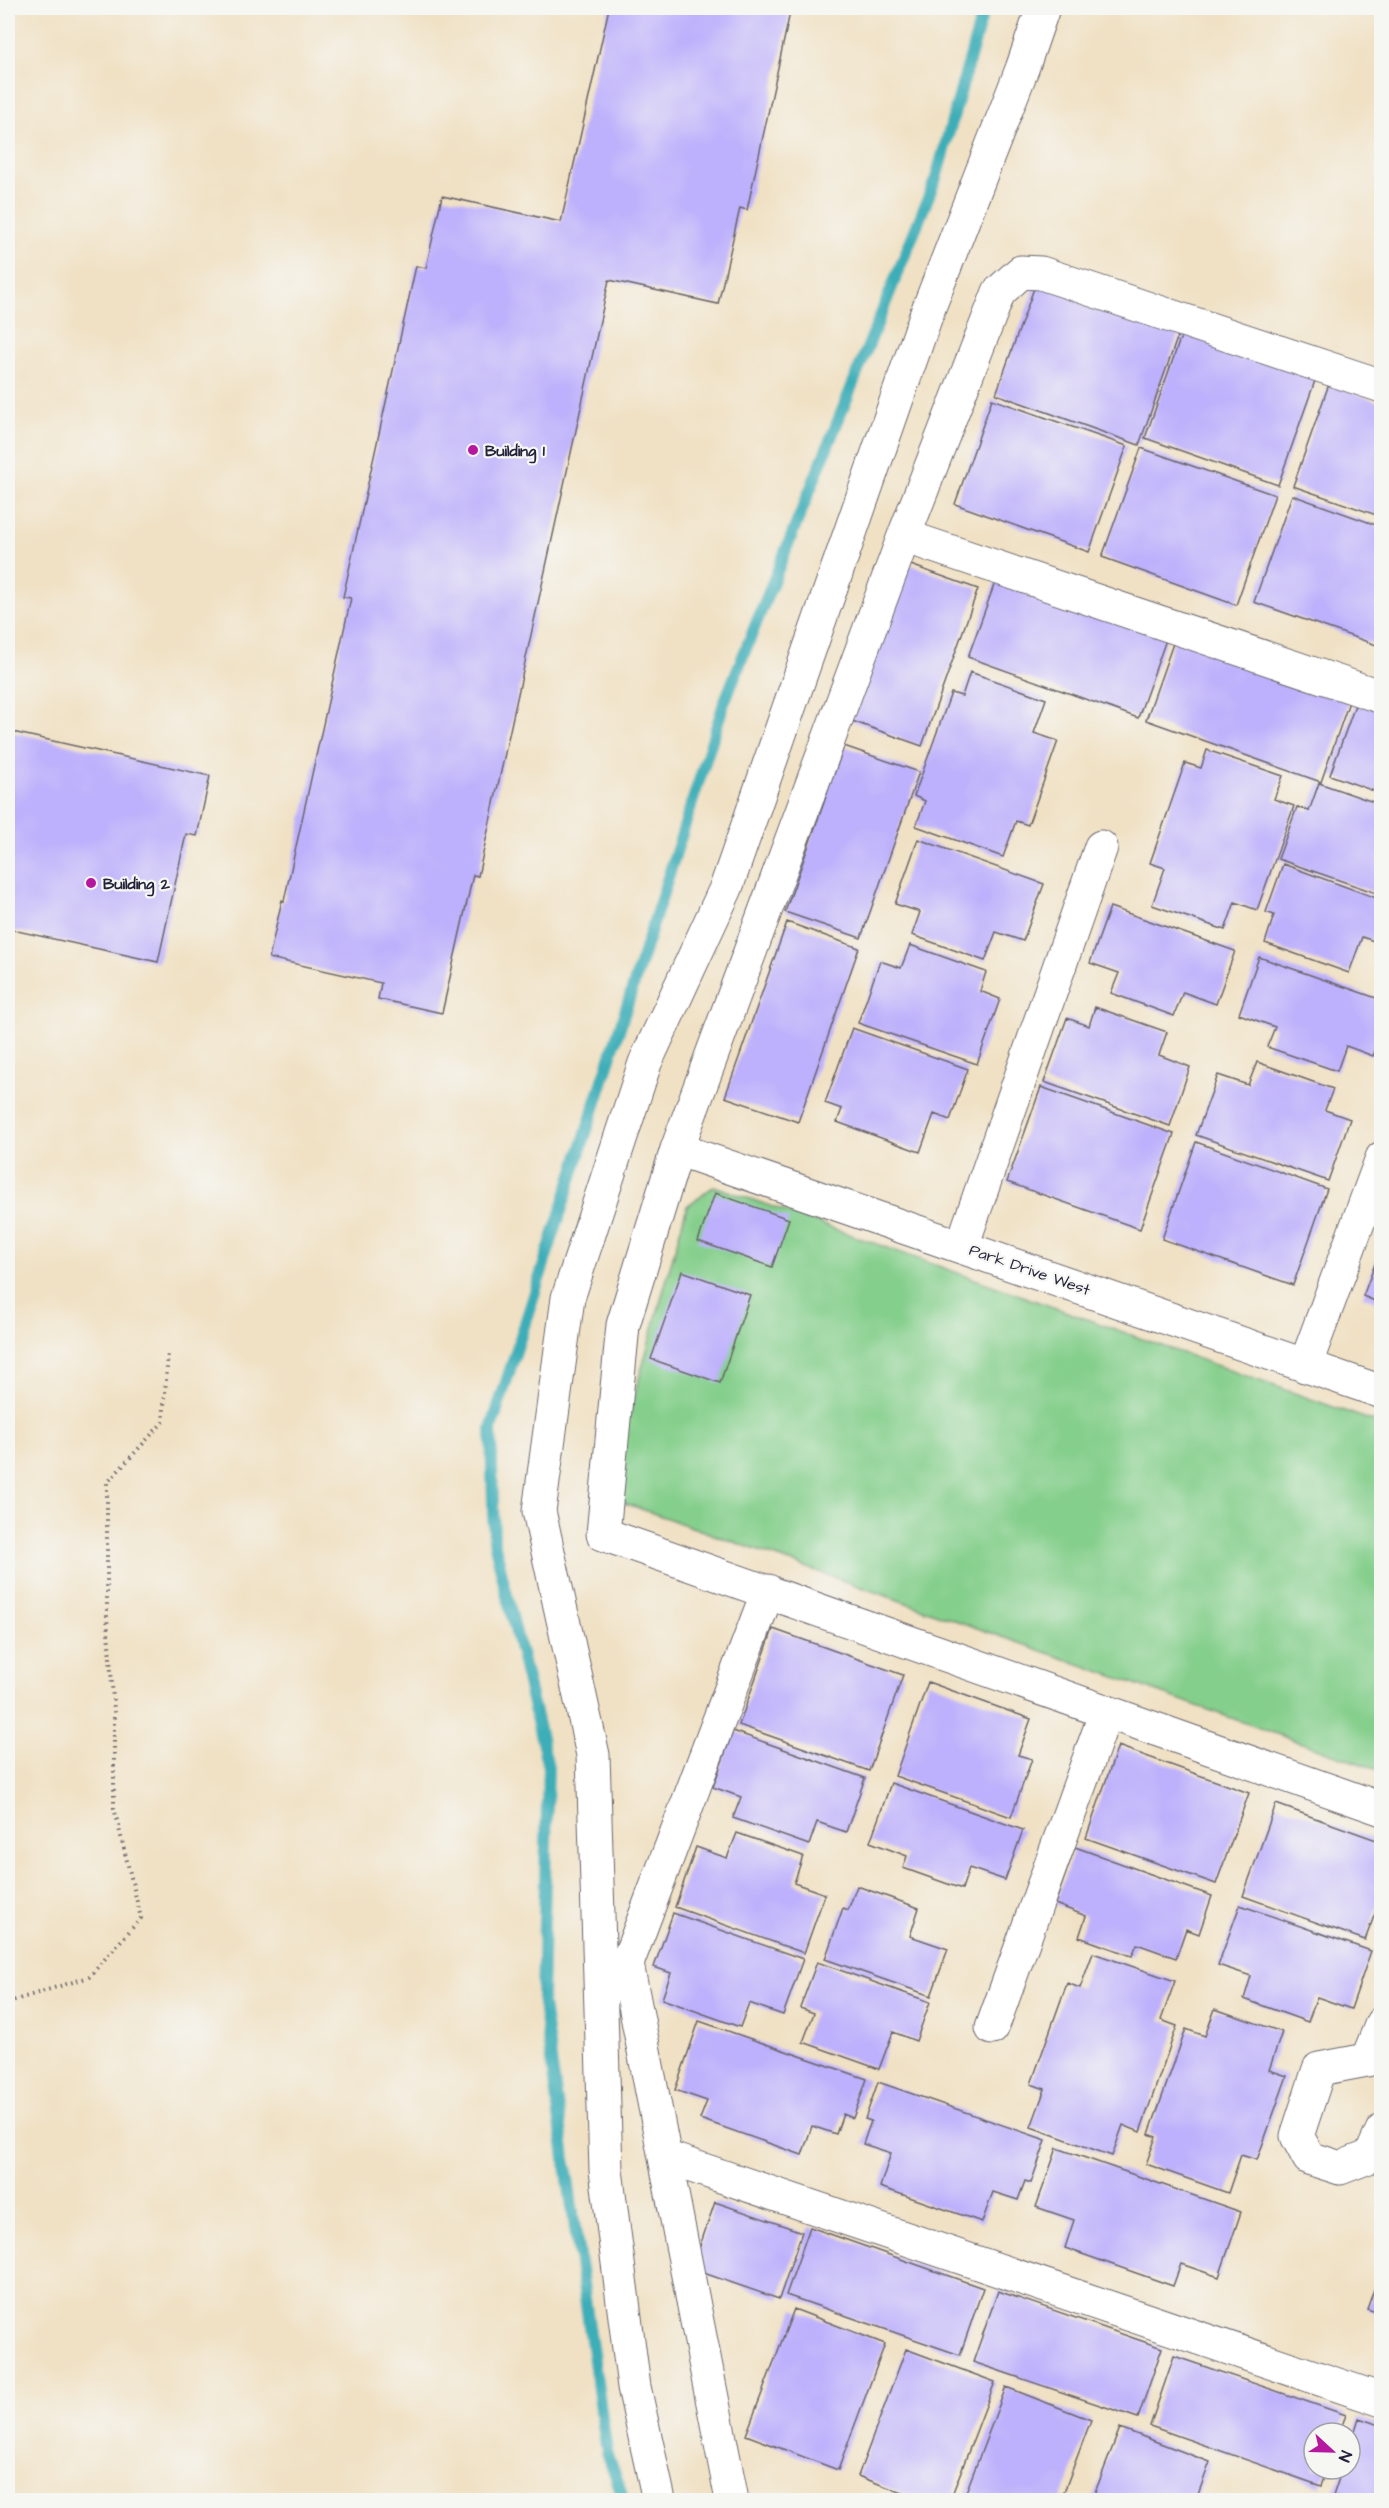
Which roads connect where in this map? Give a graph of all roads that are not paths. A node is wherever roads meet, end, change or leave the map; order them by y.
1 (1042, 8) edge
2 (1382, 386) edge
3 (904, 536) junction
4 (1382, 697) edge
5 (1101, 847) dead end
6 (677, 1149) junction
7 (1382, 1158) edge
8 (962, 1246) junction
9 (1305, 1366) junction
10 (1382, 1392) edge
11 (768, 1591) junction
12 (1106, 1712) junction
13 (1382, 1809) edge
14 (1382, 2023) edge
15 (992, 2028) dead end
16 (1374, 2071) edge
17 (1382, 2131) edge
18 (665, 2157) junction
19 (1382, 2400) edge
20 (739, 2498) edge
21 (658, 2500) edge

1 - 21 street
2 - 3 street
3 - 4 street
3 - 6 street
5 - 8 street
6 - 8 street, Park Drive West
6 - 11 street
7 - 9 street
8 - 9 street, Park Drive West
9 - 10 street, Park Drive West
11 - 12 street
11 - 18 street
12 - 13 street
12 - 15 street
14 - 16 street
16 - 17 street
18 - 19 street
18 - 20 street

